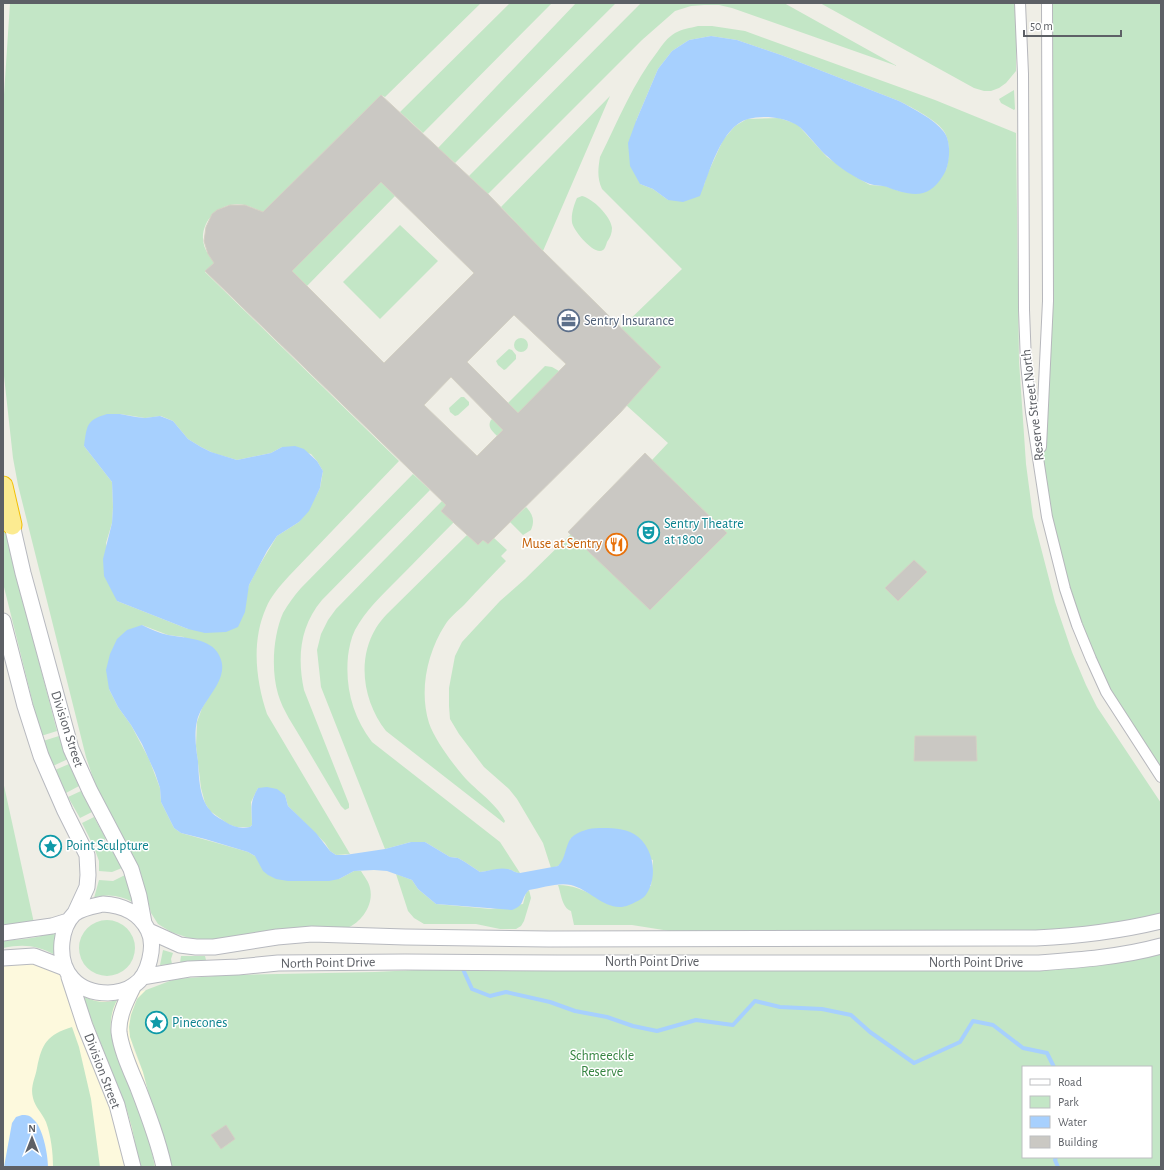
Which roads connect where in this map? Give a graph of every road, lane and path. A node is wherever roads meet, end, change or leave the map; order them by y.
1 (1020, 3) edge
2 (1047, 3) edge
3 (1040, 467) junction
4 (3, 486) edge
5 (12, 525) joint
6 (3, 620) edge
7 (1161, 778) edge
8 (72, 917) junction
9 (1161, 921) edge
10 (147, 927) junction
11 (3, 933) edge
12 (1161, 946) edge
13 (3, 958) edge
14 (67, 972) junction
15 (138, 981) junction
16 (133, 1167) edge
17 (164, 1167) edge

1 - 3 street, Reserve Street North
2 - 3 street, Reserve Street North
3 - 7 street
4 - 5 highway
5 - 10 street, Division Street
6 - 8 street
8 - 10 street
8 - 11 street
8 - 14 street
9 - 10 street, North Point Drive
10 - 15 street
12 - 15 street, North Point Drive
13 - 14 street
14 - 15 street
14 - 16 street, Division Street
15 - 17 street, Division Street

